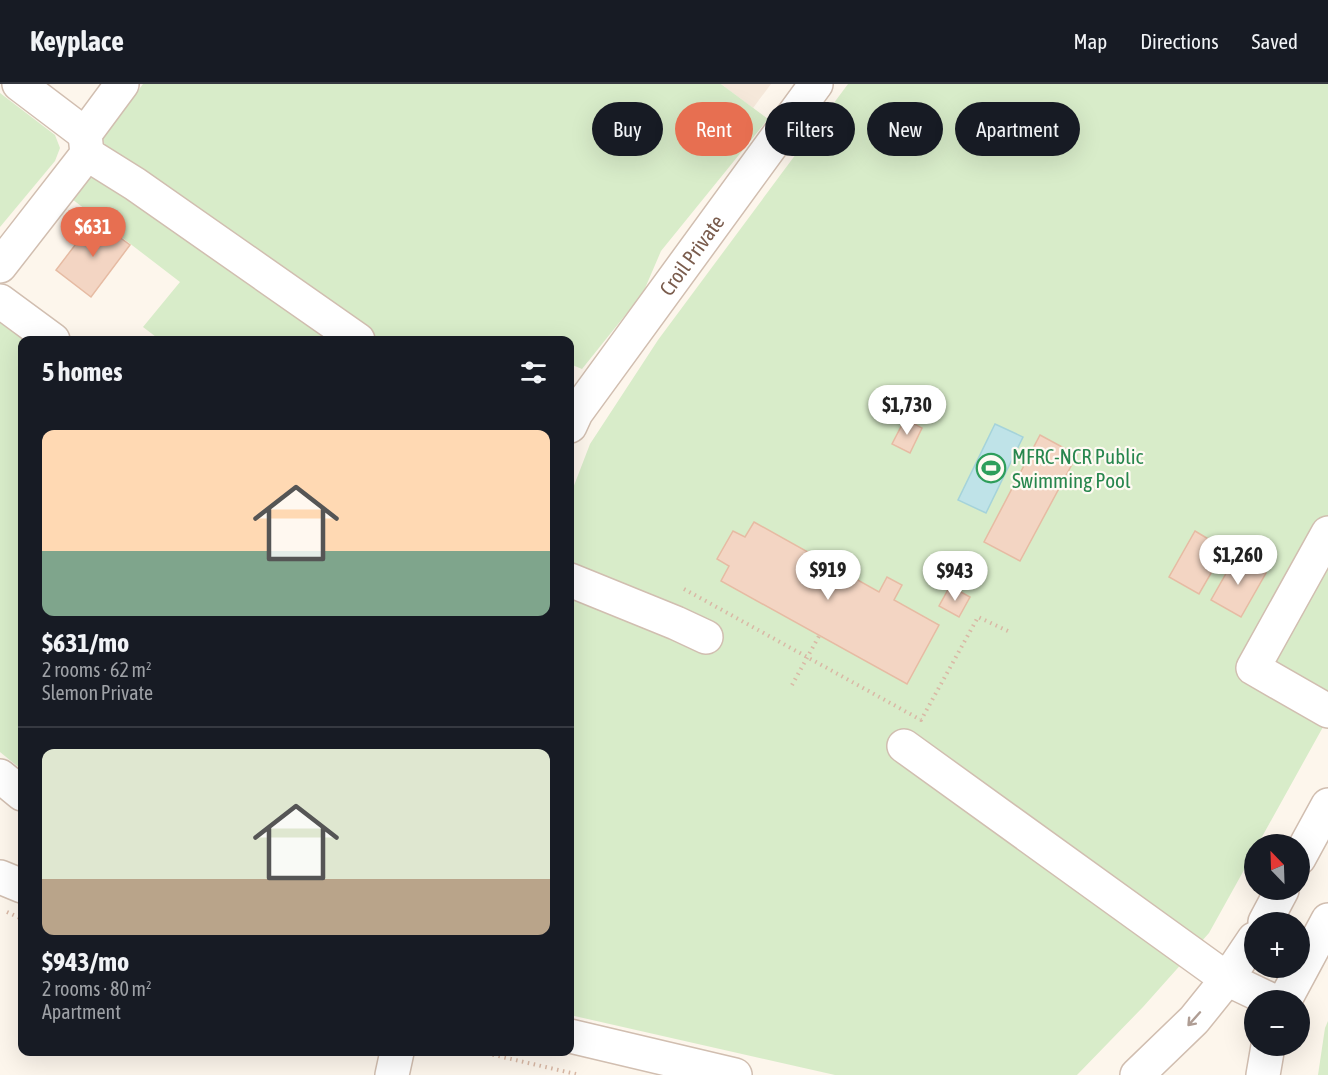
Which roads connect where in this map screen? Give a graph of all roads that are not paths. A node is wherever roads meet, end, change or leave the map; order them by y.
1 (19, 84) edge
2 (122, 84) edge
3 (816, 84) edge
4 (86, 144) junction
5 (0, 266) edge
6 (0, 301) edge
7 (48, 336) edge
8 (352, 336) edge
9 (574, 413) edge
10 (1328, 533) edge
11 (574, 582) edge
12 (706, 637) dead end
13 (1328, 711) edge
14 (904, 746) dead end
15 (0, 776) edge
16 (18, 791) edge
17 (1328, 804) edge
18 (1310, 838) edge
19 (0, 877) edge
20 (18, 884) edge
21 (1328, 920) edge
22 (1244, 954) edge
23 (1227, 979) junction
24 (1250, 990) edge
25 (1290, 990) edge
26 (574, 1037) edge
27 (396, 1056) edge
28 (1266, 1056) edge
29 (392, 1075) edge
30 (735, 1075) edge
31 (1137, 1075) edge
32 (1263, 1075) edge

1 - 4 street
2 - 4 street
3 - 9 street, Croil Private
4 - 5 street
4 - 8 street
6 - 7 street
10 - 13 street
11 - 12 street
14 - 23 street
15 - 16 street
17 - 18 street
19 - 20 street
21 - 25 street
22 - 23 street
23 - 24 street
23 -> 31 street
26 - 30 street
27 - 29 street
28 - 32 street

